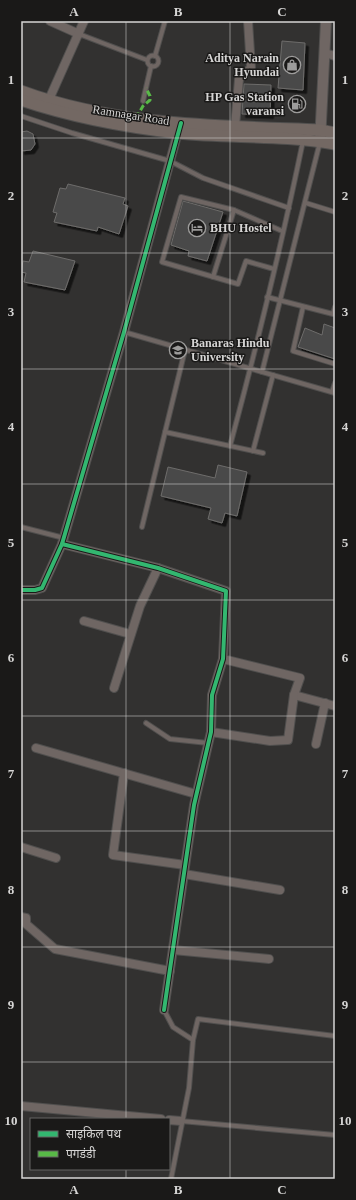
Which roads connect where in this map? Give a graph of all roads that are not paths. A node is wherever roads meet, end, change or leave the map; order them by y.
1 (50, 21) edge
2 (84, 21) edge
3 (165, 21) edge
4 (248, 21) edge
5 (326, 21) edge
6 (79, 34) junction
7 (330, 55) edge
8 (155, 56) junction
9 (147, 60) junction
10 (151, 66) junction
11 (21, 91) edge
12 (21, 100) edge
13 (143, 101) dead end
14 (47, 105) junction
15 (21, 116) edge
16 (235, 127) junction
17 (179, 128) junction
18 (320, 130) junction
19 (335, 133) edge
20 (303, 140) junction
21 (320, 142) junction
22 (335, 144) edge
23 (170, 161) junction
24 (306, 203) junction
25 (289, 208) junction
26 (234, 210) junction
27 (335, 212) edge
28 (282, 231) junction
29 (274, 269) junction
30 (213, 277) junction
31 (267, 297) junction
32 (280, 302) junction
33 (303, 307) junction
34 (335, 307) edge
35 (124, 332) junction
36 (185, 350) junction
37 (335, 364) edge
38 (251, 369) junction
39 (262, 372) junction
40 (274, 375) junction
41 (335, 383) edge
42 (334, 393) edge
43 (165, 432) junction
44 (230, 446) junction
45 (253, 451) junction
46 (263, 453) dead end
47 (21, 527) edge
48 (142, 527) dead end
49 (63, 541) junction
50 (158, 568) junction
51 (21, 590) edge
52 (84, 621) dead end
53 (130, 634) junction
54 (223, 659) junction
55 (114, 688) dead end
56 (294, 695) junction
57 (325, 703) junction
58 (335, 706) edge
59 (146, 723) dead end
60 (211, 732) junction
61 (208, 744) junction
62 (316, 744) dead end
63 (36, 748) dead end
64 (124, 774) junction
65 (196, 794) junction
66 (21, 847) edge
67 (56, 858) dead end
68 (185, 865) junction
69 (184, 874) junction
70 (280, 890) dead end
71 (21, 917) edge
72 (173, 950) junction
73 (269, 959) dead end
74 (170, 971) junction
75 (164, 1010) joint
76 (335, 1036) edge
77 (193, 1040) junction
78 (21, 1106) edge
79 (150, 1118) edge
80 (170, 1120) edge
81 (181, 1121) junction
82 (335, 1135) edge
83 (170, 1179) edge

1 - 6 street
2 - 6 street
3 - 8 lane
4 - 16 street
5 - 7 street
6 - 9 lane
6 - 14 street
7 - 18 street
8 - 9 lane
8 - 10 lane
9 - 10 lane
10 - 13 lane
11 - 14 main road
12 - 14 main road
14 - 17 main road
15 - 23 lane
16 - 17 main road
16 - 18 main road
17 - 20 main road, Ramnagar Road
17 - 23 street
18 - 19 main road
18 - 21 street
20 - 21 main road, Ramnagar Road
20 - 25 lane
21 - 22 main road, Ramnagar Road
21 - 24 lane
23 - 25 lane
23 - 35 street
24 - 27 lane
24 - 32 lane
25 - 28 lane
26 - 28 lane
26 - 30 lane
26 - 30 lane
28 - 29 lane
29 - 30 lane
29 - 31 lane
31 - 32 lane
31 - 38 lane
32 - 33 lane
32 - 39 lane
33 - 34 lane
33 - 37 lane
35 - 36 lane
35 - 49 street
36 - 38 lane
36 - 43 lane
38 - 39 lane
38 - 44 lane
39 - 40 lane
40 - 42 lane
40 - 45 lane
41 - 42 lane
43 - 44 lane
43 - 48 lane
44 - 45 lane
45 - 46 lane
47 - 49 lane
49 - 50 street
49 - 51 street
50 - 53 street
50 - 54 street
52 - 53 street
53 - 55 street
54 - 56 street
54 - 60 street
56 - 57 street
56 - 60 street
57 - 58 street
57 - 62 street
59 - 61 lane
60 - 61 street
61 - 65 street
63 - 64 street
64 - 65 street
64 - 68 street
65 - 68 street
66 - 67 street
68 - 69 street
69 - 70 street
69 - 72 street
71 - 74 street
72 - 73 street
72 - 74 street
74 - 75 street
75 - 77 lane
76 - 77 lane
77 - 81 lane
78 - 79 street
80 - 81 street
81 - 82 lane
81 - 83 lane

